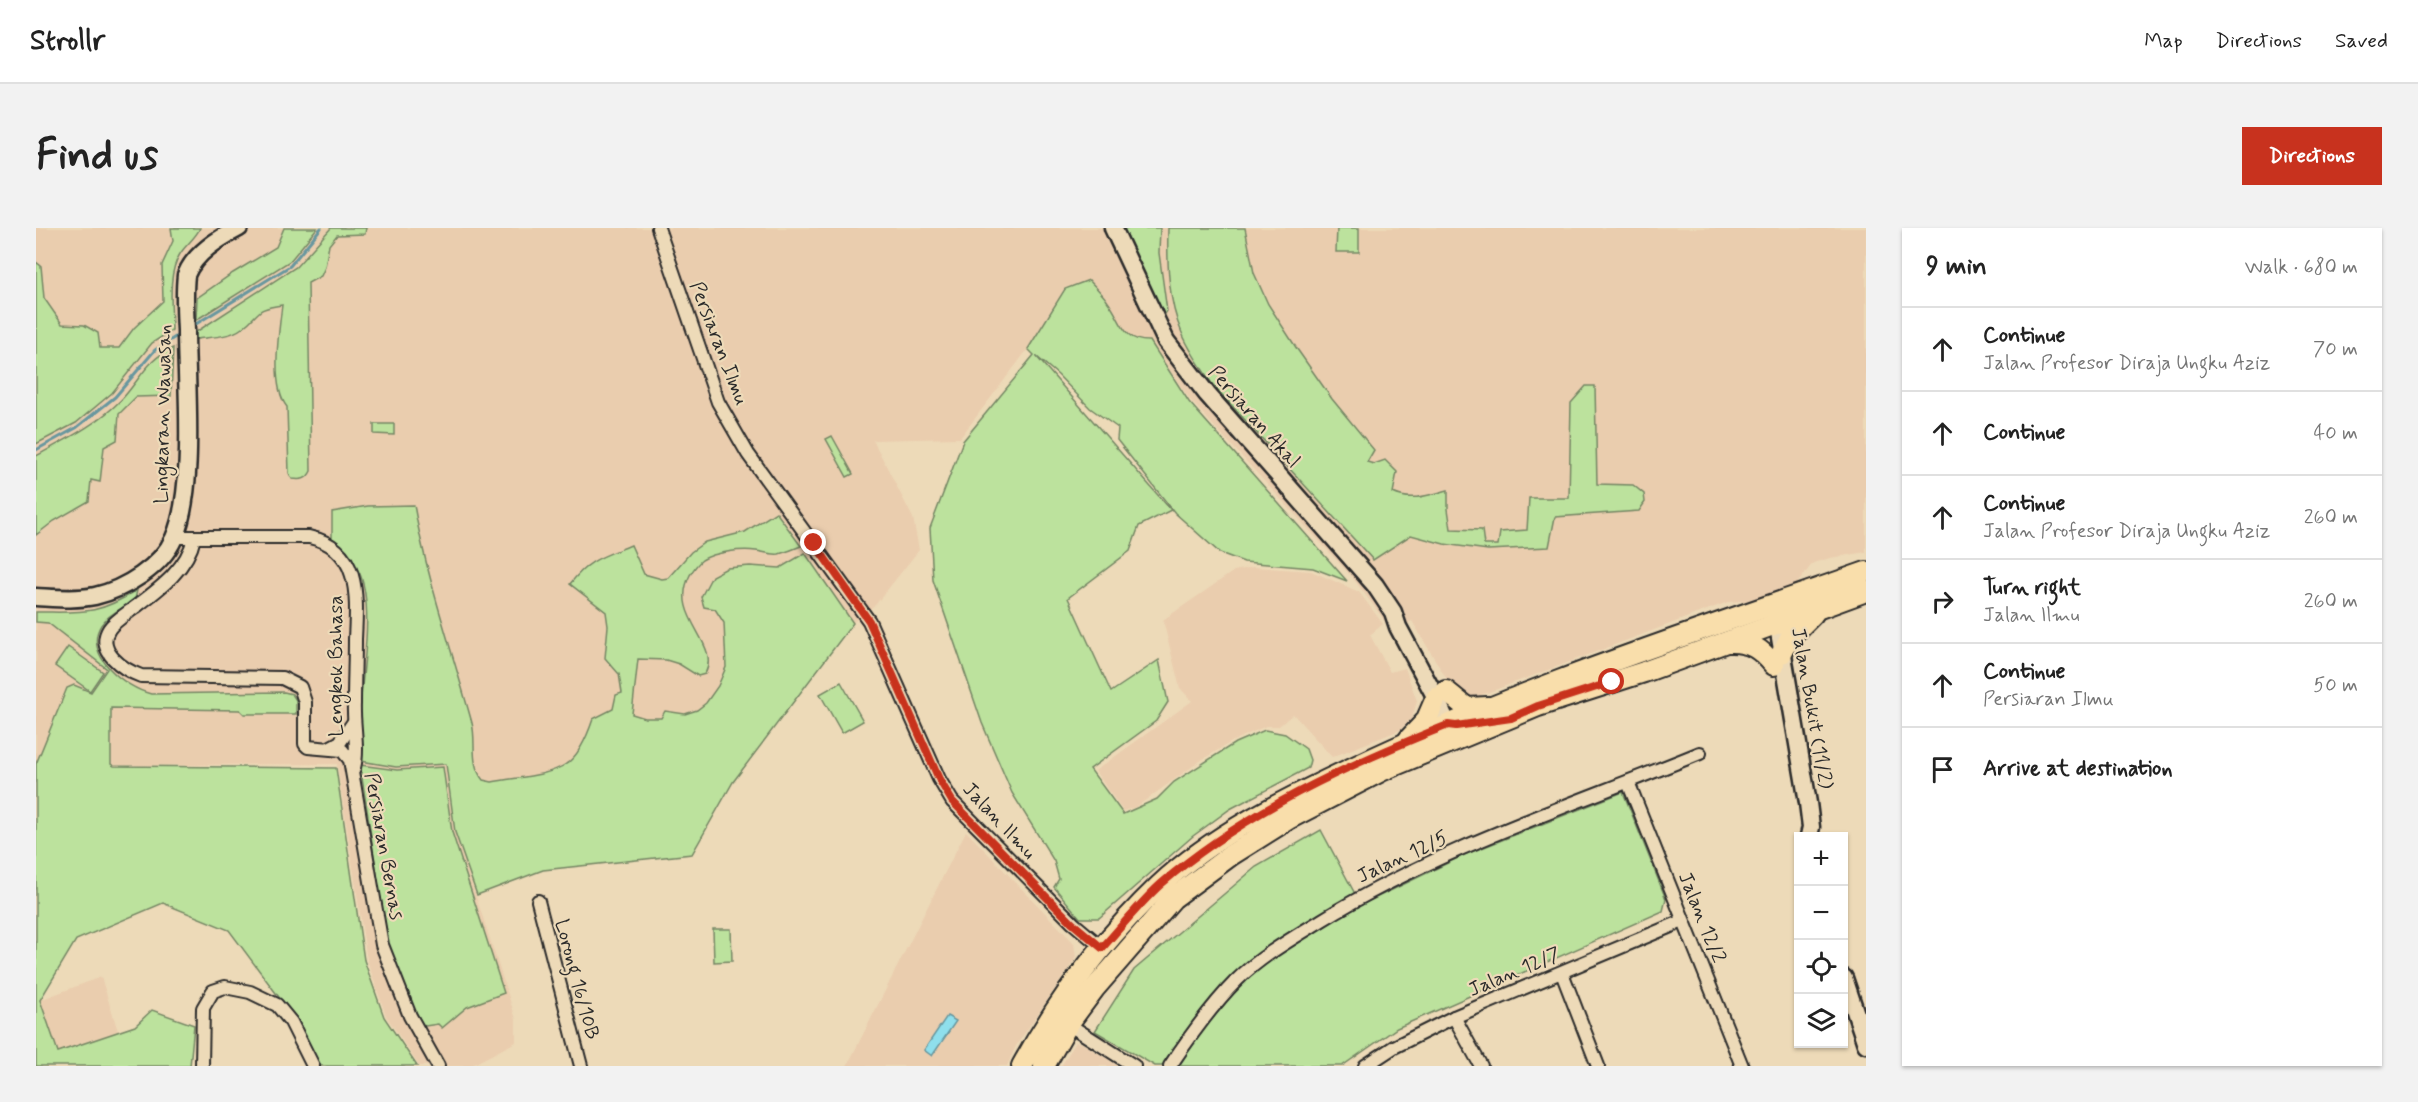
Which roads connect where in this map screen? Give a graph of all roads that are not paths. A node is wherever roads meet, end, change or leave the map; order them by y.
1 (239, 228) edge
2 (658, 228) edge
3 (1113, 228) edge
4 (174, 537) junction
5 (194, 538) junction
6 (1866, 572) edge
7 (1866, 591) edge
8 (36, 597) edge
9 (1819, 608) junction
10 (863, 612) joint
11 (1771, 619) junction
12 (1722, 642) junction
13 (1778, 659) junction
14 (1441, 694) junction
15 (1494, 706) junction
16 (1511, 718) junction
17 (353, 723) junction
18 (1454, 724) junction
19 (1404, 742) junction
20 (329, 748) junction
21 (1700, 753) dead end
22 (1381, 771) junction
23 (353, 772) junction
24 (1628, 782) junction
25 (1804, 832) edge
26 (538, 901) dead end
27 (1683, 921) junction
28 (1109, 954) junction
29 (1562, 973) junction
30 (1848, 990) edge
31 (1454, 1017) junction
32 (1068, 1024) junction
33 (1866, 1044) edge
34 (1595, 1065) edge
35 (202, 1066) edge
36 (313, 1066) edge
37 (438, 1066) edge
38 (581, 1066) edge
39 (1022, 1066) edge
40 (1044, 1066) edge
41 (1134, 1066) edge
42 (1170, 1066) edge
43 (1365, 1066) edge
44 (1480, 1066) edge
45 (1742, 1066) edge

1 - 4 street, Lingkaran Wawasan
2 - 10 street, Persiaran Ilmu
3 - 14 street, Persiaran Akal
4 - 5 street, Lengkok Bahasa
4 - 8 street, Lingkaran Wawasan
5 - 17 street, Lengkok Bahasa
5 - 20 street, Persiaran Bernas
6 - 11 main road
7 - 9 main road
9 - 11 main road
9 - 13 main road
10 - 28 street, Jalan Ilmu
11 - 12 main road
11 - 13 street, Jalan Bukit (11/2)
11 - 15 main road
12 - 13 main road
12 - 16 main road
13 - 25 street, Jalan Bukit (11/2)
14 - 15 main road
14 - 18 street, Persiaran Akal
14 - 19 main road
15 - 18 main road
16 - 18 main road
16 - 22 main road
17 - 20 street
17 - 23 street, Lengkok Bahasa
18 - 19 main road
18 - 22 main road
19 - 28 main road
20 - 23 street, Persiaran Bernas
21 - 24 street, Jalan 12/5
22 - 28 main road
23 - 37 street, Persiaran Bernas
24 - 27 street, Jalan 12/2
24 - 42 street, Jalan 12/5
26 - 38 street, Lorong 16/10B
27 - 29 street, Jalan 12/7
27 - 45 street, Jalan 12/2
28 - 32 main road
28 - 39 main road
29 - 31 street, Jalan 12/7
29 - 34 street
30 - 33 street
31 - 43 street, Jalan 12/7
31 - 44 street
32 - 40 main road
32 - 41 street
35 - 36 street

